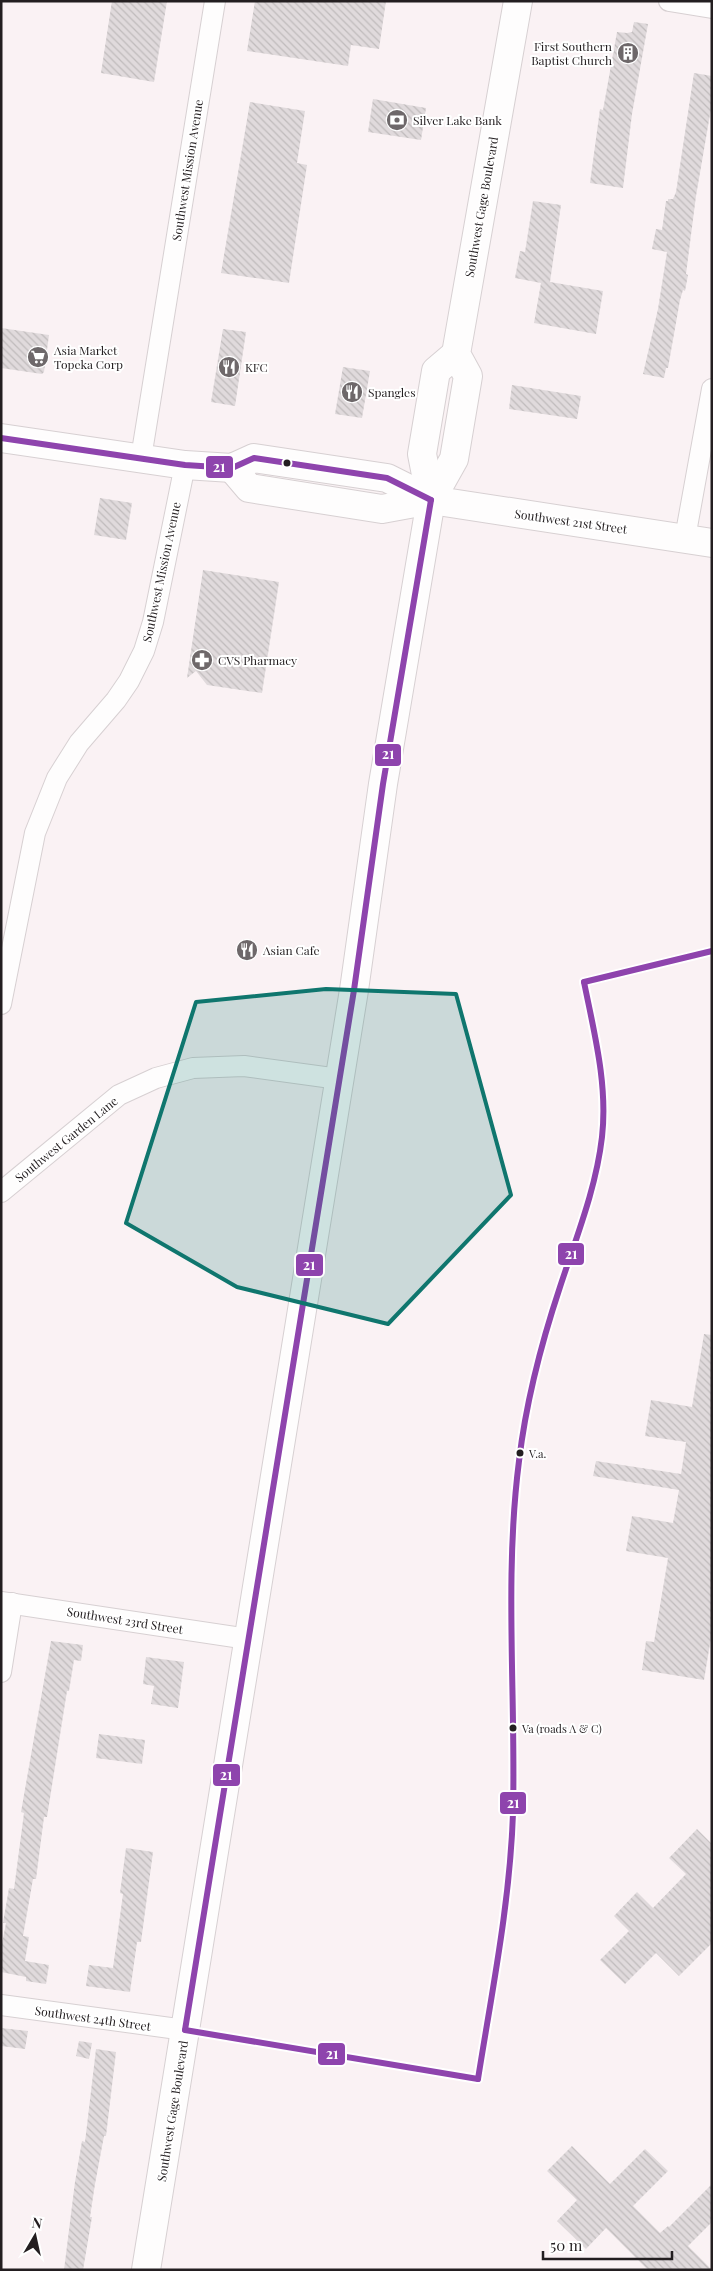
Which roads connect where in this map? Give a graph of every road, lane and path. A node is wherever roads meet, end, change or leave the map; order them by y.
1 (215, 1) edge
2 (518, 1) edge
3 (669, 1) edge
4 (712, 8) edge
5 (712, 389) edge
6 (1, 438) edge
7 (141, 458) junction
8 (185, 465) junction
9 (431, 500) junction
10 (685, 538) junction
11 (712, 543) edge
12 (1, 1004) edge
13 (339, 1079) junction
14 (1, 1192) edge
15 (7, 1602) edge
16 (248, 1639) junction
17 (1, 1672) edge
18 (1, 2005) edge
19 (185, 2030) junction
20 (146, 2270) edge

1 - 7 street, Southwest Mission Avenue
2 - 9 main road, Southwest Gage Boulevard
3 - 4 street
5 - 10 street
6 - 7 main road, Southwest 21st Street
7 - 8 main road, Southwest 21st Street
8 - 9 main road, Southwest 21st Street
8 - 12 street, Southwest Mission Avenue
9 - 10 main road, Southwest 21st Street
9 - 13 main road, Southwest Gage Boulevard
10 - 11 main road, Southwest 21st Street
13 - 14 street, Southwest Garden Lane
13 - 16 main road, Southwest Gage Boulevard
15 - 16 street, Southwest 23rd Street
15 - 17 street
16 - 19 main road, Southwest Gage Boulevard
18 - 19 street, Southwest 24th Street
19 - 20 main road, Southwest Gage Boulevard

